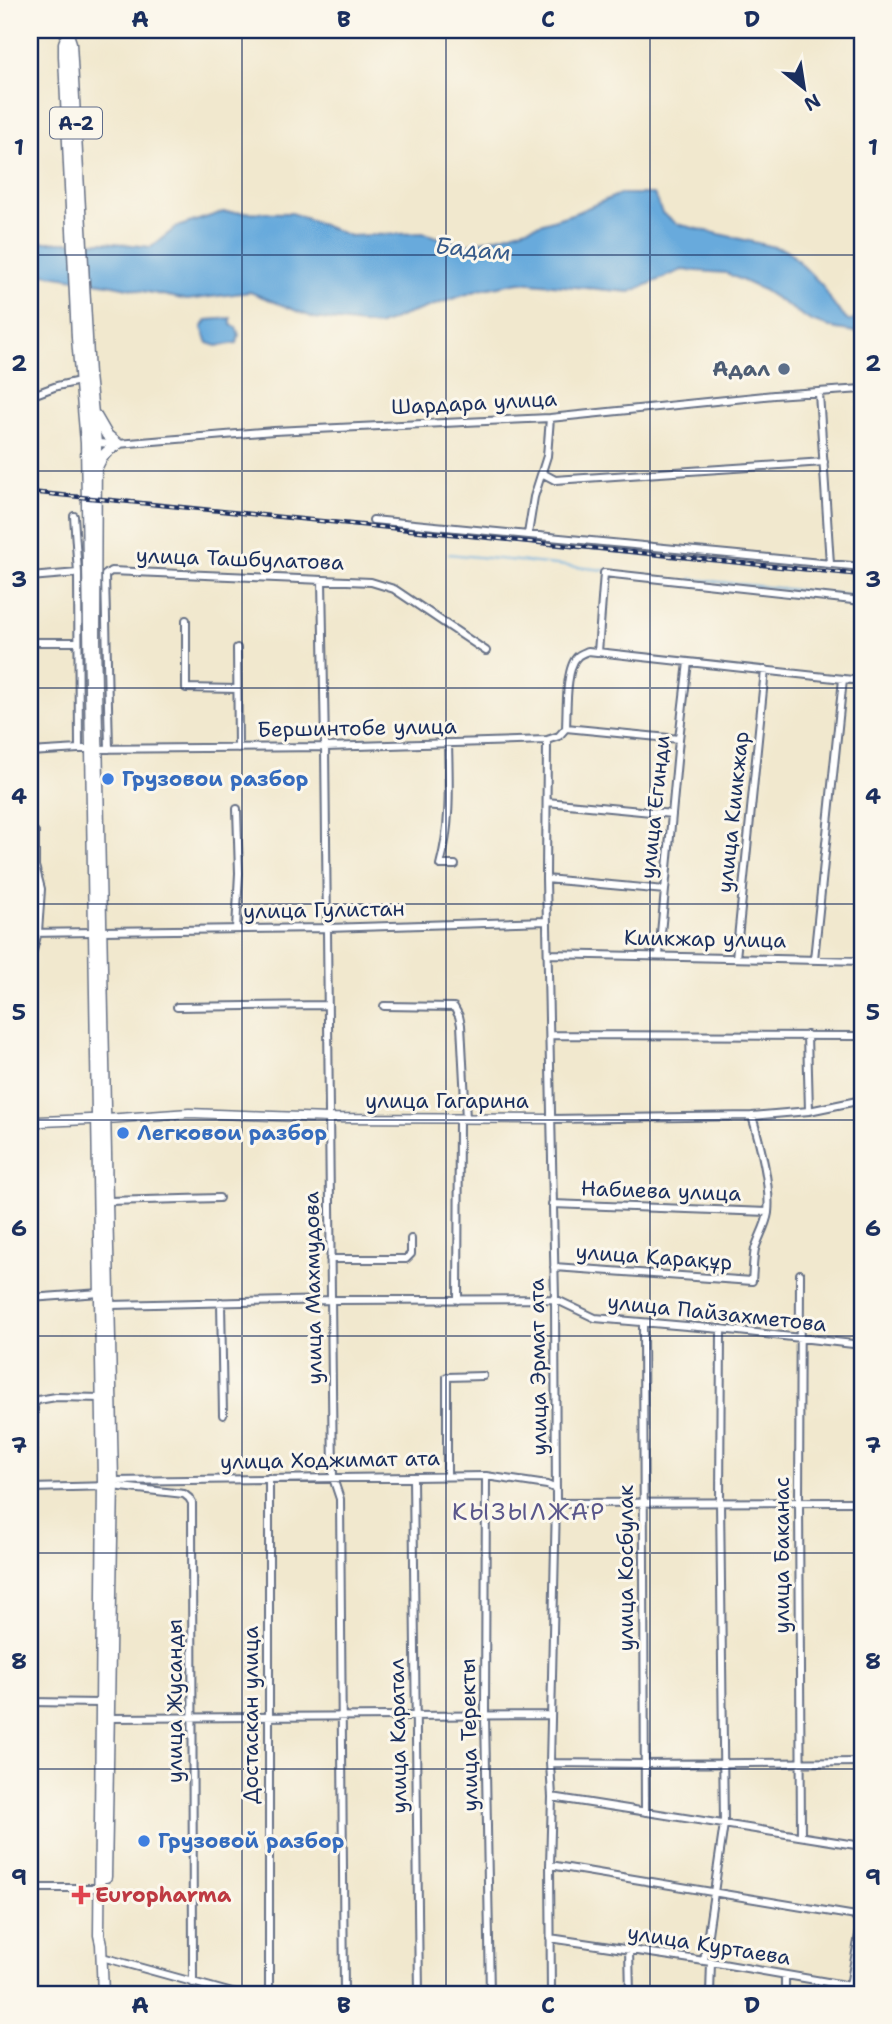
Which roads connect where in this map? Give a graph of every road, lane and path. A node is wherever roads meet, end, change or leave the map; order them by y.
1 (68, 32) edge
2 (82, 339) junction
3 (80, 381) junction
4 (862, 389) edge
5 (819, 393) junction
6 (30, 396) edge
7 (93, 410) junction
8 (550, 418) junction
9 (91, 443) junction
10 (118, 444) junction
11 (824, 462) junction
12 (542, 473) junction
13 (94, 474) junction
14 (74, 516) dead end
15 (373, 520) dead end
16 (528, 534) junction
17 (830, 564) junction
18 (862, 567) edge
19 (78, 573) junction
20 (30, 577) edge
21 (322, 580) junction
22 (862, 601) edge
23 (186, 620) dead end
24 (30, 642) edge
25 (77, 642) junction
26 (237, 648) dead end
27 (486, 651) dead end
28 (598, 652) junction
29 (688, 662) junction
30 (765, 670) junction
31 (843, 679) junction
32 (862, 681) edge
33 (237, 689) junction
34 (566, 728) junction
35 (679, 739) junction
36 (547, 740) junction
37 (448, 743) junction
38 (325, 747) junction
39 (238, 748) junction
40 (79, 749) junction
41 (99, 749) junction
42 (30, 752) edge
43 (547, 802) junction
44 (237, 809) dead end
45 (672, 814) junction
46 (30, 832) edge
47 (455, 865) dead end
48 (546, 880) junction
49 (665, 890) junction
50 (547, 921) junction
51 (327, 928) junction
52 (236, 929) junction
53 (38, 932) junction
54 (99, 932) junction
55 (30, 933) edge
56 (548, 954) junction
57 (659, 955) junction
58 (736, 958) junction
59 (814, 959) junction
60 (862, 961) edge
61 (30, 962) edge
62 (327, 1005) junction
63 (384, 1006) dead end
64 (177, 1007) dead end
65 (551, 1035) junction
66 (807, 1035) junction
67 (862, 1036) edge
68 (862, 1100) edge
69 (809, 1111) junction
70 (752, 1116) junction
71 (328, 1118) junction
72 (102, 1119) junction
73 (463, 1119) junction
74 (551, 1119) junction
75 (30, 1122) edge
76 (219, 1198) dead end
77 (108, 1201) junction
78 (552, 1205) junction
79 (768, 1212) junction
80 (411, 1239) dead end
81 (330, 1259) junction
82 (554, 1267) junction
83 (800, 1274) dead end
84 (100, 1293) junction
85 (30, 1298) edge
86 (330, 1300) junction
87 (458, 1300) junction
88 (555, 1300) junction
89 (221, 1302) junction
90 (110, 1305) junction
91 (643, 1323) junction
92 (721, 1329) junction
93 (799, 1338) junction
94 (862, 1345) edge
95 (483, 1376) dead end
96 (102, 1398) junction
97 (223, 1415) dead end
98 (447, 1476) junction
99 (485, 1476) junction
100 (269, 1478) junction
101 (333, 1478) junction
102 (413, 1478) junction
103 (108, 1483) junction
104 (32, 1488) edge
105 (556, 1489) junction
106 (643, 1502) junction
107 (720, 1502) junction
108 (862, 1502) edge
109 (556, 1503) junction
110 (799, 1503) junction
111 (30, 1702) edge
112 (101, 1703) junction
113 (551, 1715) junction
114 (342, 1716) junction
115 (415, 1716) junction
116 (485, 1716) junction
117 (192, 1717) junction
118 (268, 1717) junction
119 (109, 1718) junction
120 (862, 1762) edge
121 (550, 1763) junction
122 (724, 1763) junction
123 (801, 1763) junction
124 (645, 1764) junction
125 (552, 1797) junction
126 (645, 1812) junction
127 (724, 1824) junction
128 (801, 1835) junction
129 (862, 1846) edge
130 (550, 1865) junction
131 (30, 1888) edge
132 (100, 1888) junction
133 (715, 1892) junction
134 (862, 1917) edge
135 (102, 1920) junction
136 (550, 1938) junction
137 (629, 1949) junction
138 (102, 1957) junction
139 (707, 1961) junction
140 (785, 1975) junction
141 (193, 1983) junction
142 (850, 1986) junction
143 (862, 1988) edge
144 (103, 1994) edge
145 (236, 1994) edge
146 (269, 1994) edge
147 (344, 1994) edge
148 (419, 1994) edge
149 (490, 1994) edge
150 (551, 1994) edge
151 (630, 1994) edge
152 (710, 1994) edge
153 (785, 1994) edge

1 - 2 highway, A-2
2 - 3 highway, A-2
2 - 7 highway, A-2
3 - 6 street
3 - 9 highway, A-2
4 - 5 street, Шардара улица
5 - 8 street, Шардара улица
5 - 11 street
7 - 9 highway, A-2
7 - 10 highway
8 - 10 street, Шардара улица
8 - 12 street
9 - 10 street, Шардара улица
9 - 13 highway, A-2
9 - 41 highway, A-2
10 - 13 highway
11 - 12 street
11 - 17 street
12 - 16 street
13 - 41 highway, A-2
14 - 19 street
15 - 16 street
16 - 17 street
17 - 18 street
19 - 20 street
19 - 25 street
21 - 27 street, улица Ташбулатова
21 - 38 street, улица Махмудова
21 - 41 street, улица Ташбулатова
22 - 28 street
23 - 33 street
24 - 25 street
25 - 40 street
26 - 33 street
28 - 29 street
28 - 34 street
29 - 30 street
29 - 35 street, улица Егинди
30 - 31 street
30 - 58 street, улица Киикжар
31 - 32 street
31 - 59 street
33 - 39 street
34 - 35 street
34 - 36 street
35 - 45 street, улица Егинди
36 - 37 street, Бершинтобе улица
36 - 43 street, улица Эрмат ата
37 - 38 street, Бершинтобе улица
37 - 47 street
38 - 39 street, Бершинтобе улица
38 - 51 street, улица Махмудова
39 - 41 street, Бершинтобе улица
40 - 41 street, Бершинтобе улица
40 - 42 street, Бершинтобе улица
41 - 54 highway, A-2
43 - 45 street, улица Егинди
43 - 48 street, улица Эрмат ата
44 - 52 street
45 - 49 street, улица Егинди
46 - 53 street
48 - 49 street
48 - 50 street, улица Эрмат ата
49 - 57 street, улица Егинди
50 - 51 street, улица Гулистан
50 - 56 street, улица Эрмат ата
51 - 52 street, улица Гулистан
51 - 62 street, улица Махмудова
52 - 54 street, улица Гулистан
53 - 54 street, улица Гулистан
53 - 55 street, улица Гулистан
53 - 61 street
54 - 72 highway, A-2
56 - 57 street, Киикжар улица
56 - 65 street, улица Эрмат ата
57 - 58 street, Киикжар улица
58 - 59 street, Киикжар улица
59 - 60 street, Киикжар улица
62 - 64 street
62 - 71 street, улица Махмудова
63 - 73 street
65 - 66 street
65 - 74 street, улица Эрмат ата
66 - 67 street
66 - 69 street
68 - 69 street, улица Гагарина
69 - 70 street, улица Гагарина
70 - 74 street, улица Гагарина
70 - 79 street
71 - 72 street, улица Гагарина
71 - 73 street, улица Гагарина
71 - 81 street, улица Махмудова
72 - 75 main road, улица Гагарина
72 - 77 highway, A-2
72 - 84 highway, A-2
73 - 74 street, улица Гагарина
73 - 87 street
74 - 78 street, улица Эрмат ата
76 - 77 street
77 - 90 highway, A-2
78 - 79 street, Набиева улица
78 - 82 street, улица Эрмат ата
79 - 82 street, улица Қарақұр
80 - 81 street
81 - 86 street, улица Махмудова
82 - 88 street, улица Эрмат ата
83 - 93 street, улица Баканас
84 - 85 street
84 - 96 highway, A-2
86 - 87 street, улица Пайзахметова
86 - 89 street, улица Пайзахметова
86 - 101 street, улица Махмудова
87 - 88 street, улица Пайзахметова
88 - 91 street, улица Пайзахметова
88 - 105 street, улица Эрмат ата
89 - 90 street, улица Пайзахметова
89 - 97 street
90 - 103 highway, A-2
91 - 92 street, улица Пайзахметова
91 - 106 street, улица Косбулак
92 - 93 street, улица Пайзахметова
92 - 107 street
93 - 94 street, улица Пайзахметова
93 - 110 street, улица Баканас
95 - 98 street
96 - 103 highway, A-2
96 - 104 street
98 - 99 street, улица Ходжимат ата
98 - 102 street, улица Ходжимат ата
99 - 105 street, улица Ходжимат ата
99 - 116 street, улица Теректы
100 - 101 street, улица Ходжимат ата
100 - 103 street, улица Ходжимат ата
100 - 118 street, Достаскан улица
101 - 102 street, улица Ходжимат ата
101 - 114 street, улица Махмудова
102 - 115 street, улица Каратал
103 - 104 street, улица Ходжимат ата
103 - 112 highway, A-2
103 - 117 street, улица Жусанды
103 - 119 highway, A-2
105 - 109 street, улица Эрмат ата
106 - 107 street
106 - 109 street
106 - 124 street, улица Косбулак
107 - 110 street
107 - 122 street
108 - 110 street
109 - 113 street, улица Эрмат ата
110 - 123 street, улица Баканас
111 - 112 street
112 - 132 highway, A-2
113 - 116 street
113 - 121 street, улица Эрмат ата
114 - 115 street
114 - 118 street
114 - 147 street, улица Махмудова
115 - 116 street
115 - 148 street, улица Каратал
116 - 149 street, улица Теректы
117 - 118 street
117 - 119 street
117 - 141 street, улица Жусанды
118 - 146 street, Достаскан улица
119 - 135 highway, A-2
120 - 123 street
121 - 124 street
121 - 125 street, улица Эрмат ата
122 - 123 street
122 - 124 street
122 - 127 street
123 - 128 street, улица Баканас
124 - 126 street, улица Косбулак
125 - 126 street
125 - 130 street, улица Эрмат ата
126 - 127 street
127 - 128 street
127 - 133 street
128 - 129 street
130 - 133 street
130 - 136 street, улица Эрмат ата
131 - 132 street
132 - 135 highway, A-2
133 - 134 street
133 - 139 street
134 - 142 street
135 - 138 highway, A-2
136 - 137 street, улица Куртаева
136 - 150 street, улица Эрмат ата
137 - 139 street, улица Куртаева
137 - 151 street
138 - 141 street
138 - 144 highway, A-2
139 - 140 street, улица Куртаева
139 - 152 street
140 - 142 street, улица Куртаева
140 - 153 street
141 - 145 street
142 - 143 street, улица Куртаева

